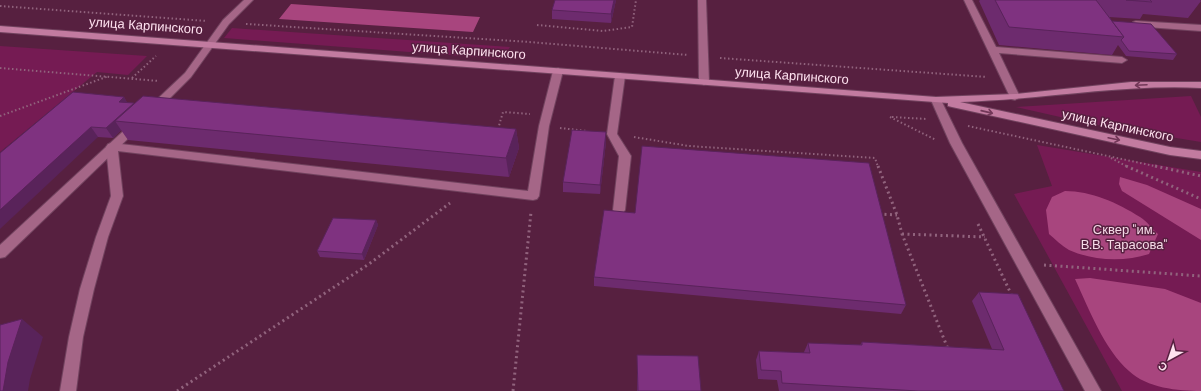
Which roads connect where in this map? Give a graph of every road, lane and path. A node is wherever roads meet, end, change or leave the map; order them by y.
1 (249, 0) edge
2 (636, 0) edge
3 (702, 0) edge
4 (968, 0) edge
5 (0, 6) edge
6 (226, 22) junction
7 (1125, 23) edge
8 (537, 25) dead end
9 (1201, 28) edge
10 (0, 29) edge
11 (209, 44) junction
12 (1113, 47) edge
13 (992, 50) junction
14 (156, 56) dead end
15 (703, 56) junction
16 (0, 68) edge
17 (558, 71) junction
18 (110, 76) junction
19 (620, 76) junction
20 (132, 78) junction
21 (1006, 78) junction
22 (1201, 80) edge
23 (704, 82) junction
24 (1180, 83) junction
25 (179, 84) junction
26 (1201, 85) edge
27 (1015, 97) junction
28 (936, 100) junction
29 (0, 116) edge
30 (546, 121) junction
31 (945, 121) junction
32 (497, 130) edge
33 (612, 134) junction
34 (939, 142) dead end
35 (689, 146) junction
36 (112, 147) junction
37 (689, 152) edge
38 (1201, 155) edge
39 (1108, 156) junction
40 (1201, 176) edge
41 (469, 188) junction
42 (533, 196) junction
43 (1201, 199) edge
44 (619, 210) edge
45 (875, 214) edge
46 (897, 215) junction
47 (902, 234) junction
48 (0, 252) edge
49 (1022, 263) junction
50 (1201, 276) edge
51 (1014, 300) edge
52 (951, 356) edge
53 (68, 391) edge
54 (177, 391) edge
55 (513, 391) edge
56 (1093, 391) edge

1 - 6 street
2 - 8 path
3 - 15 street
4 - 13 street
5 - 6 path
6 - 11 street
6 - 15 path
7 - 9 street
10 - 11 main road, улица Карпинского
11 - 17 main road, улица Карпинского
11 - 25 street
12 - 13 street
13 - 21 street
14 - 20 path
15 - 21 path
15 - 23 street
16 - 18 path
17 - 19 main road, улица Карпинского
17 - 30 street
18 - 20 path
18 - 29 path
19 - 23 main road, улица Карпинского
19 - 33 street
20 - 25 path
21 - 27 street
22 - 24 main road
23 - 28 main road, улица Карпинского
24 - 26 main road, улица Карпинского
24 -> 27 main road, улица Карпинского
25 - 36 street
27 - 28 main road, улица Карпинского
28 - 31 street
28 -> 38 main road, улица Карпинского
30 - 32 path
30 - 33 path
30 - 42 street
31 - 34 path
31 - 39 path
31 - 49 street
33 - 35 path
33 - 44 street
35 - 37 path
35 - 46 path
36 - 41 street
36 - 48 street
36 - 53 street
39 - 40 path
39 - 43 path
41 - 42 street
41 - 54 path
42 - 55 path
45 - 46 path
46 - 47 path
47 - 51 path
47 - 52 path
49 - 50 path
49 - 56 street

